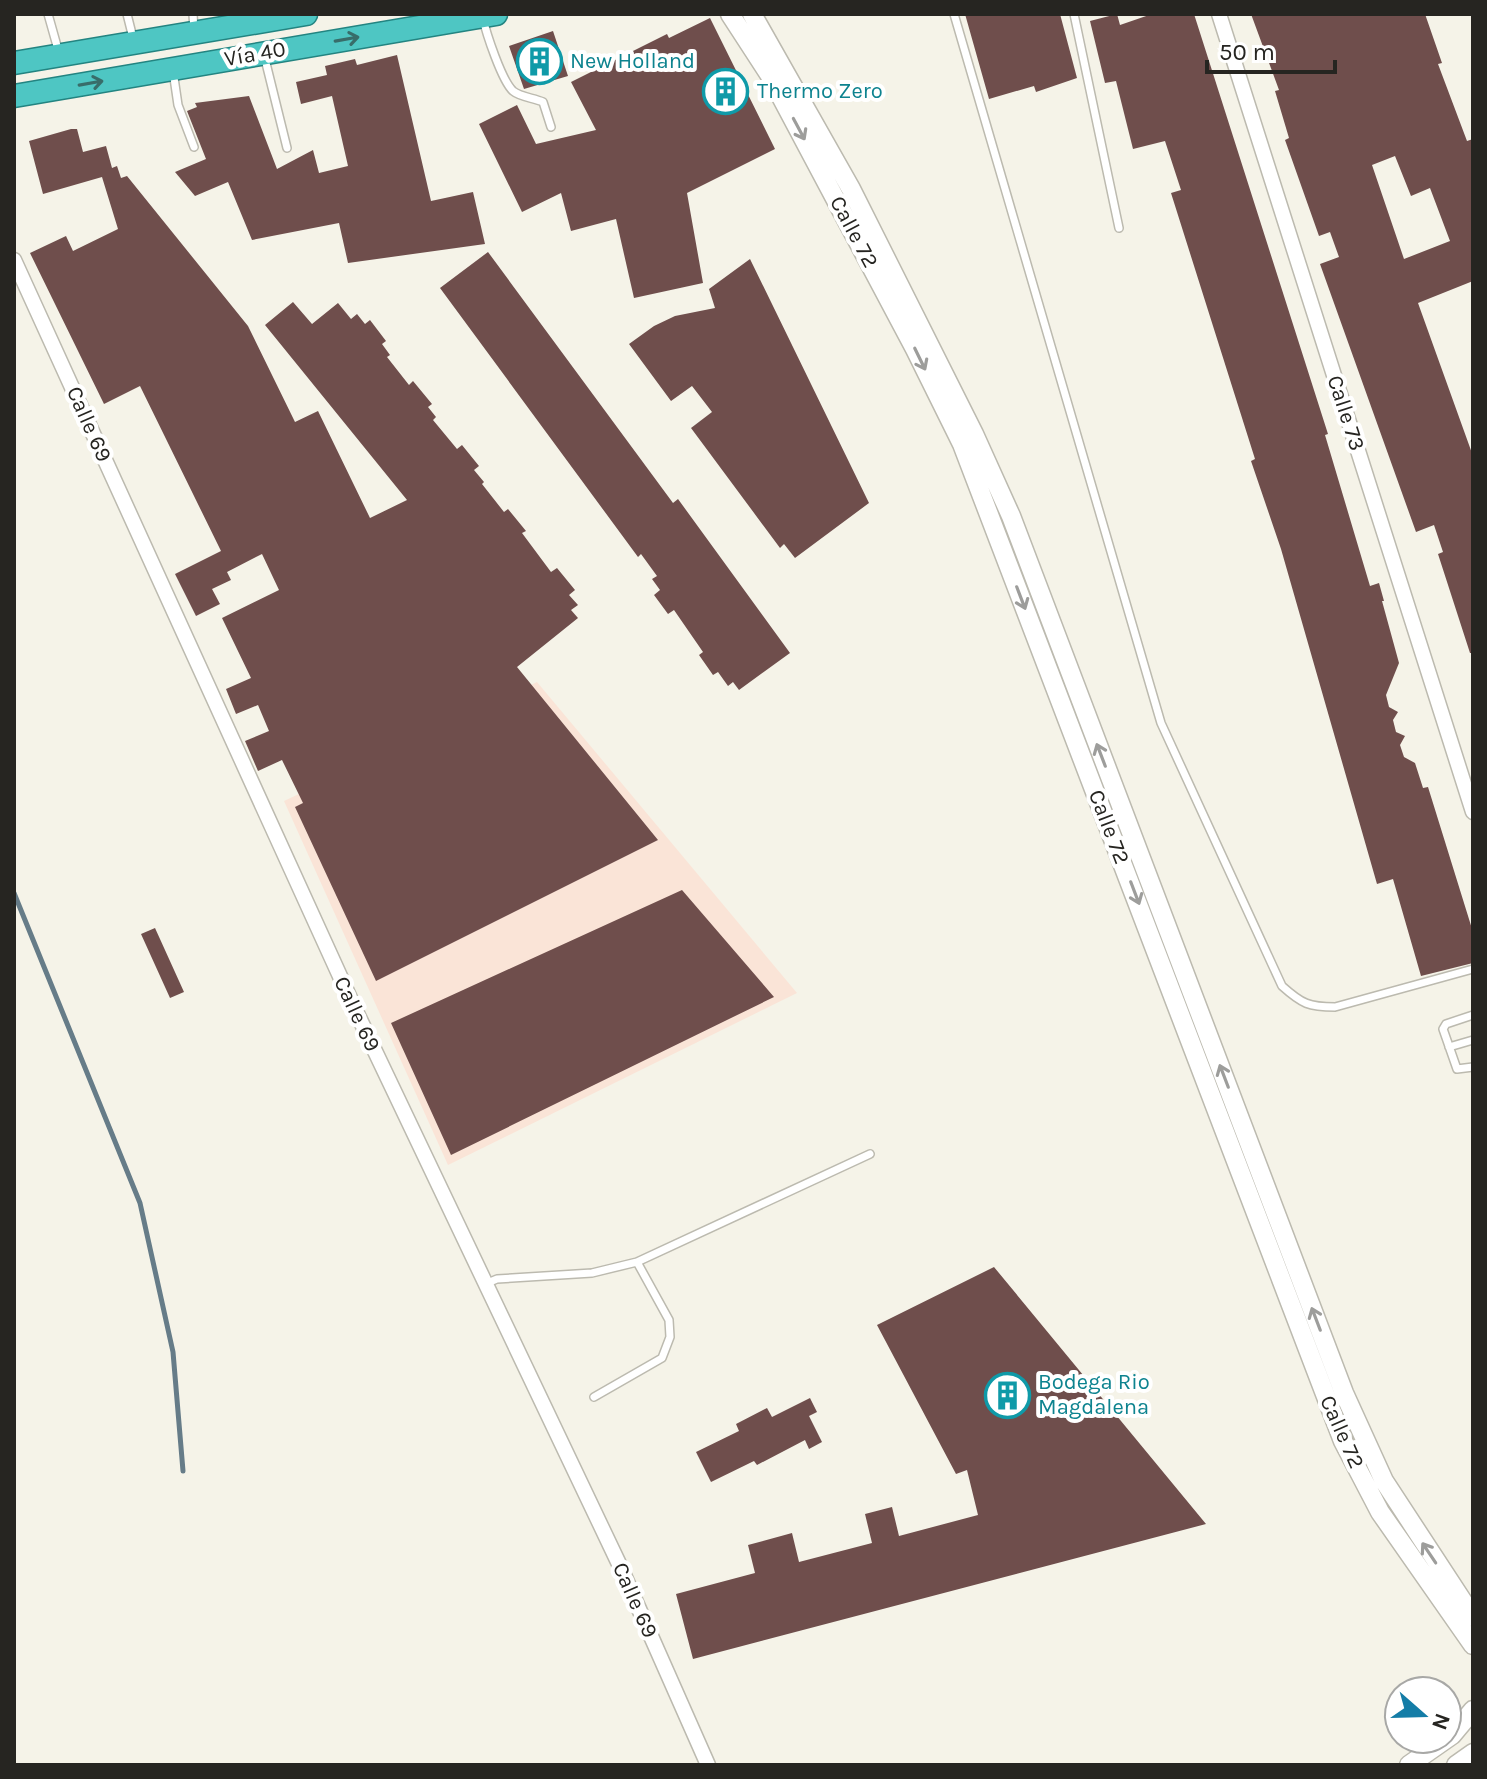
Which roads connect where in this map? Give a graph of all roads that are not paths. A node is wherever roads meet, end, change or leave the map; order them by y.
1 (48, 14) edge
2 (127, 14) edge
3 (306, 14) edge
4 (730, 14) edge
5 (752, 14) edge
6 (954, 14) edge
7 (1074, 14) edge
8 (1219, 14) edge
9 (489, 15) edge
10 (194, 24) edge
11 (134, 44) junction
12 (263, 53) junction
13 (59, 56) junction
14 (14, 63) edge
15 (173, 68) junction
16 (14, 96) edge
17 (551, 127) dead end
18 (194, 147) dead end
19 (287, 148) dead end
20 (1119, 228) dead end
21 (14, 260) edge
22 (1473, 812) edge
23 (1473, 969) edge
24 (1473, 1015) edge
25 (1473, 1040) edge
26 (1449, 1047) junction
27 (1473, 1067) edge
28 (870, 1154) dead end
29 (637, 1262) junction
30 (485, 1284) junction
31 (594, 1397) dead end
32 (1473, 1617) edge
33 (1473, 1645) edge
34 (1473, 1710) edge
35 (1473, 1753) edge
36 (708, 1765) edge
37 (1409, 1765) edge
38 (1456, 1765) edge

1 - 13 lane
2 - 11 lane
3 - 10 highway, Vía 40
4 -> 33 main road, Calle 72
32 -> 5 main road, Calle 72
6 - 23 lane
7 - 20 lane
8 - 22 street, Calle 73
12 -> 9 highway, Vía 40
9 - 17 lane
10 - 11 highway, Vía 40
11 - 13 highway, Vía 40
12 - 15 highway, Vía 40
12 - 19 lane
13 - 14 highway, Vía 40
16 -> 15 highway, Vía 40
15 - 18 lane
21 - 30 street, Calle 69
24 - 26 lane
25 - 26 lane
26 - 27 lane
28 - 29 lane
29 - 30 lane
29 - 31 lane
30 - 36 street, Calle 69
34 - 37 main road
35 - 38 main road

